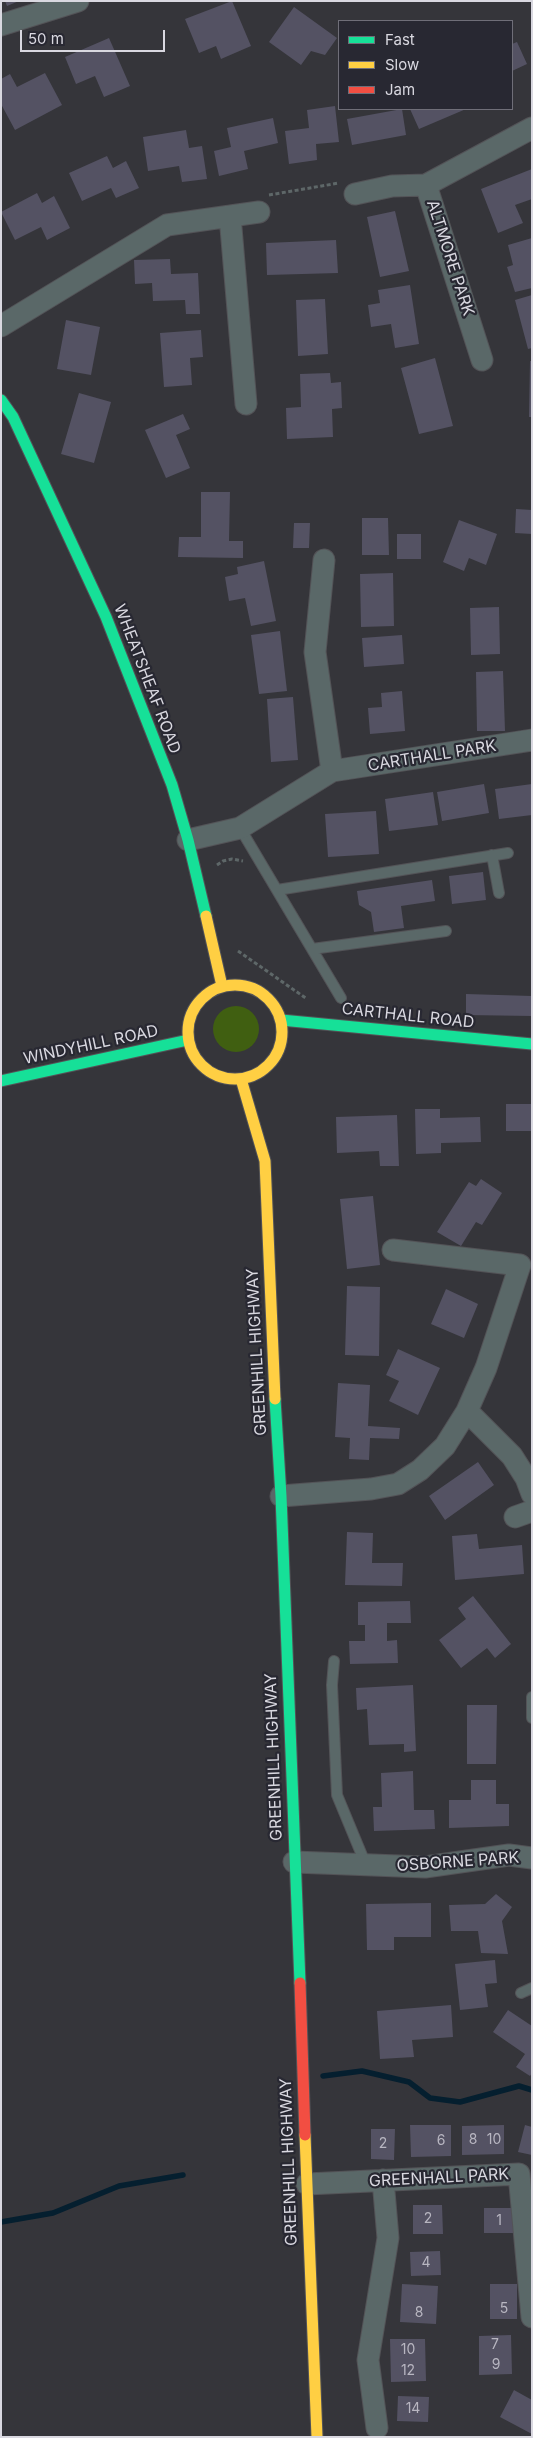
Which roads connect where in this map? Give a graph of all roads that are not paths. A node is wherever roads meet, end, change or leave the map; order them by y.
1 (78, 1) edge
2 (1, 25) edge
3 (532, 128) edge
4 (426, 186) junction
5 (355, 194) road end
6 (259, 212) road end
7 (230, 216) junction
8 (1, 326) edge
9 (482, 360) dead end
10 (1, 400) edge
11 (246, 404) dead end
12 (324, 560) dead end
13 (532, 740) edge
14 (332, 771) junction
15 (240, 828) junction
16 (188, 840) junction
17 (508, 853) dead end
18 (492, 855) junction
19 (277, 890) junction
20 (499, 893) dead end
21 (446, 931) dead end
22 (312, 949) junction
23 (222, 986) junction
24 (341, 998) dead end
25 (281, 1020) junction
26 (188, 1040) junction
27 (532, 1044) edge
28 (241, 1079) junction
29 (1, 1081) edge
30 (393, 1250) dead end
31 (467, 1411) junction
32 (532, 1494) edge
33 (281, 1496) junction
34 (334, 1661) dead end
35 (532, 1697) edge
36 (532, 1718) edge
37 (532, 1858) edge
38 (294, 1862) junction
39 (366, 1866) junction
40 (532, 1988) edge
41 (521, 1993) dead end
42 (382, 2180) junction
43 (307, 2184) junction
44 (532, 2316) edge
45 (377, 2428) dead end
46 (317, 2437) edge

1 - 2 street
3 - 4 street, ALTMORE PARK
4 - 5 street
4 - 9 street, ALTMORE PARK
6 - 7 street
7 - 8 street
7 - 11 street
10 - 16 main road, WHEATSHEAF ROAD
12 - 14 street
13 - 14 street, CARTHALL PARK
14 - 15 street, CARTHALL PARK
15 - 16 street, CARTHALL PARK
15 - 19 lane
16 - 23 main road, WHEATSHEAF ROAD
17 - 18 lane
18 - 19 lane
18 - 20 lane
19 - 22 lane
21 - 22 lane
22 - 24 lane
23 - 25 main road
23 - 26 main road
25 - 27 main road, CARTHALL ROAD
25 - 28 main road
26 - 28 main road
26 - 29 main road, WINDYHILL ROAD
28 - 33 main road, GREENHILL HIGHWAY
30 - 31 street
31 - 32 street
31 - 33 street
33 - 38 main road, GREENHILL HIGHWAY
34 - 39 lane
35 - 36 lane
37 - 39 street, OSBORNE PARK
38 - 39 street, OSBORNE PARK
38 - 43 main road, GREENHILL HIGHWAY
40 - 41 lane
42 - 43 street, GREENHALL PARK
42 - 44 street, GREENHALL PARK
42 - 45 street
43 - 46 main road, GREENHILL HIGHWAY

